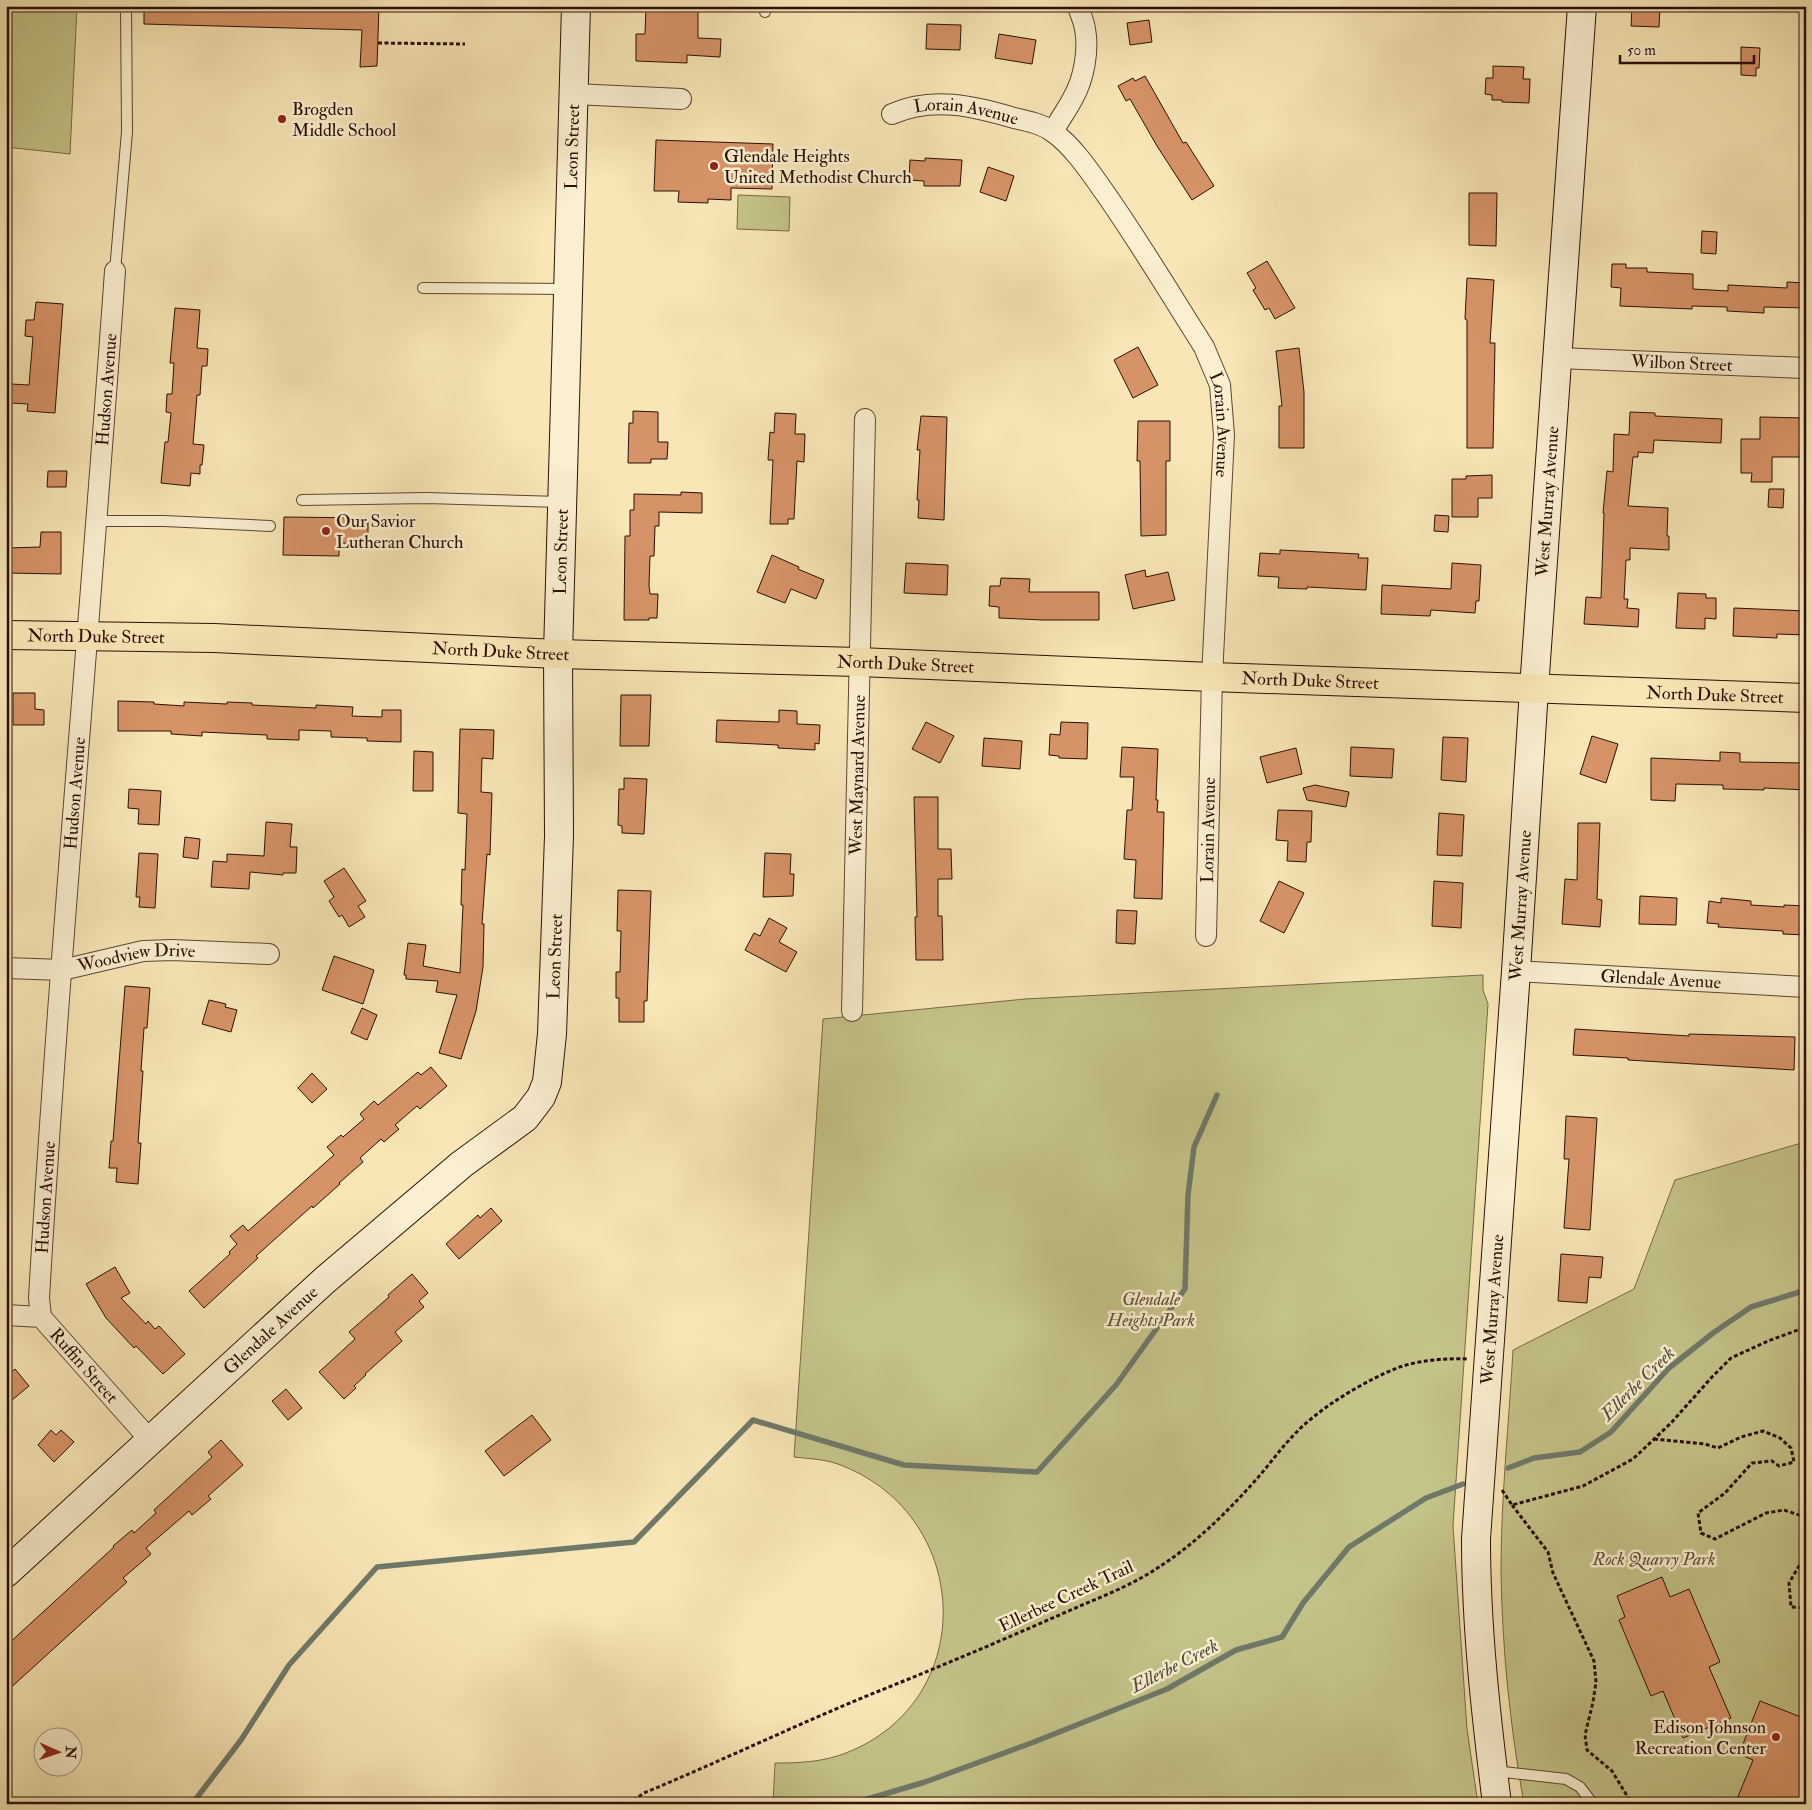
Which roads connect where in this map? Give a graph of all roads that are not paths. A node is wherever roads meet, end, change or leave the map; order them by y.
1 (126, 6) edge
2 (576, 6) edge
3 (1078, 6) edge
4 (1582, 6) edge
5 (574, 94) junction
6 (681, 99) dead end
7 (892, 114) dead end
8 (1053, 132) junction
9 (115, 271) joint
10 (423, 288) dead end
11 (569, 289) junction
12 (1558, 358) junction
13 (1806, 368) edge
14 (866, 419) dead end
15 (302, 500) dead end
16 (563, 502) junction
17 (97, 521) junction
18 (270, 526) dead end
19 (6, 635) edge
20 (88, 636) junction
21 (558, 654) junction
22 (859, 662) junction
23 (1212, 677) junction
24 (1534, 689) junction
25 (1806, 698) edge
26 (1206, 936) dead end
27 (269, 954) dead end
28 (6, 968) edge
29 (62, 970) junction
30 (1516, 971) junction
31 (1806, 987) edge
32 (852, 1010) dead end
33 (541, 1097) joint
34 (6, 1315) edge
35 (41, 1317) junction
36 (150, 1440) junction
37 (6, 1573) edge
38 (1493, 1770) junction
39 (1497, 1804) edge
40 (1593, 1804) edge

1 - 9 lane
2 - 5 street, Leon Street
3 - 8 street
4 - 12 street, West Murray Avenue
5 - 6 street
5 - 11 street, Leon Street
7 - 8 street, Lorain Avenue
8 - 23 street, Lorain Avenue
9 - 17 street, Hudson Avenue
10 - 11 lane
11 - 16 street, Leon Street
12 - 13 street, Wilbon Street
12 - 24 street, West Murray Avenue
14 - 22 street, West Maynard Avenue
15 - 16 lane
16 - 21 street, Leon Street
17 - 18 lane
17 - 20 street, Hudson Avenue
19 - 20 highway, North Duke Street
20 - 21 highway, North Duke Street
20 - 29 street, Hudson Avenue
21 - 22 highway, North Duke Street
21 - 33 street, Leon Street
22 - 23 highway, North Duke Street
22 - 32 street, West Maynard Avenue
23 - 24 highway, North Duke Street
23 - 26 street, Lorain Avenue
24 - 25 highway, North Duke Street
24 - 30 street, West Murray Avenue
27 - 29 street, Woodview Drive
28 - 29 street, Woodview Drive
29 - 35 street, Hudson Avenue
30 - 31 street, Glendale Avenue
30 - 38 street, West Murray Avenue
33 - 36 street, Glendale Avenue
34 - 35 street, Ruffin Street
35 - 36 street, Ruffin Street
36 - 37 street, Glendale Avenue
38 - 39 street, West Murray Avenue
38 - 40 lane

